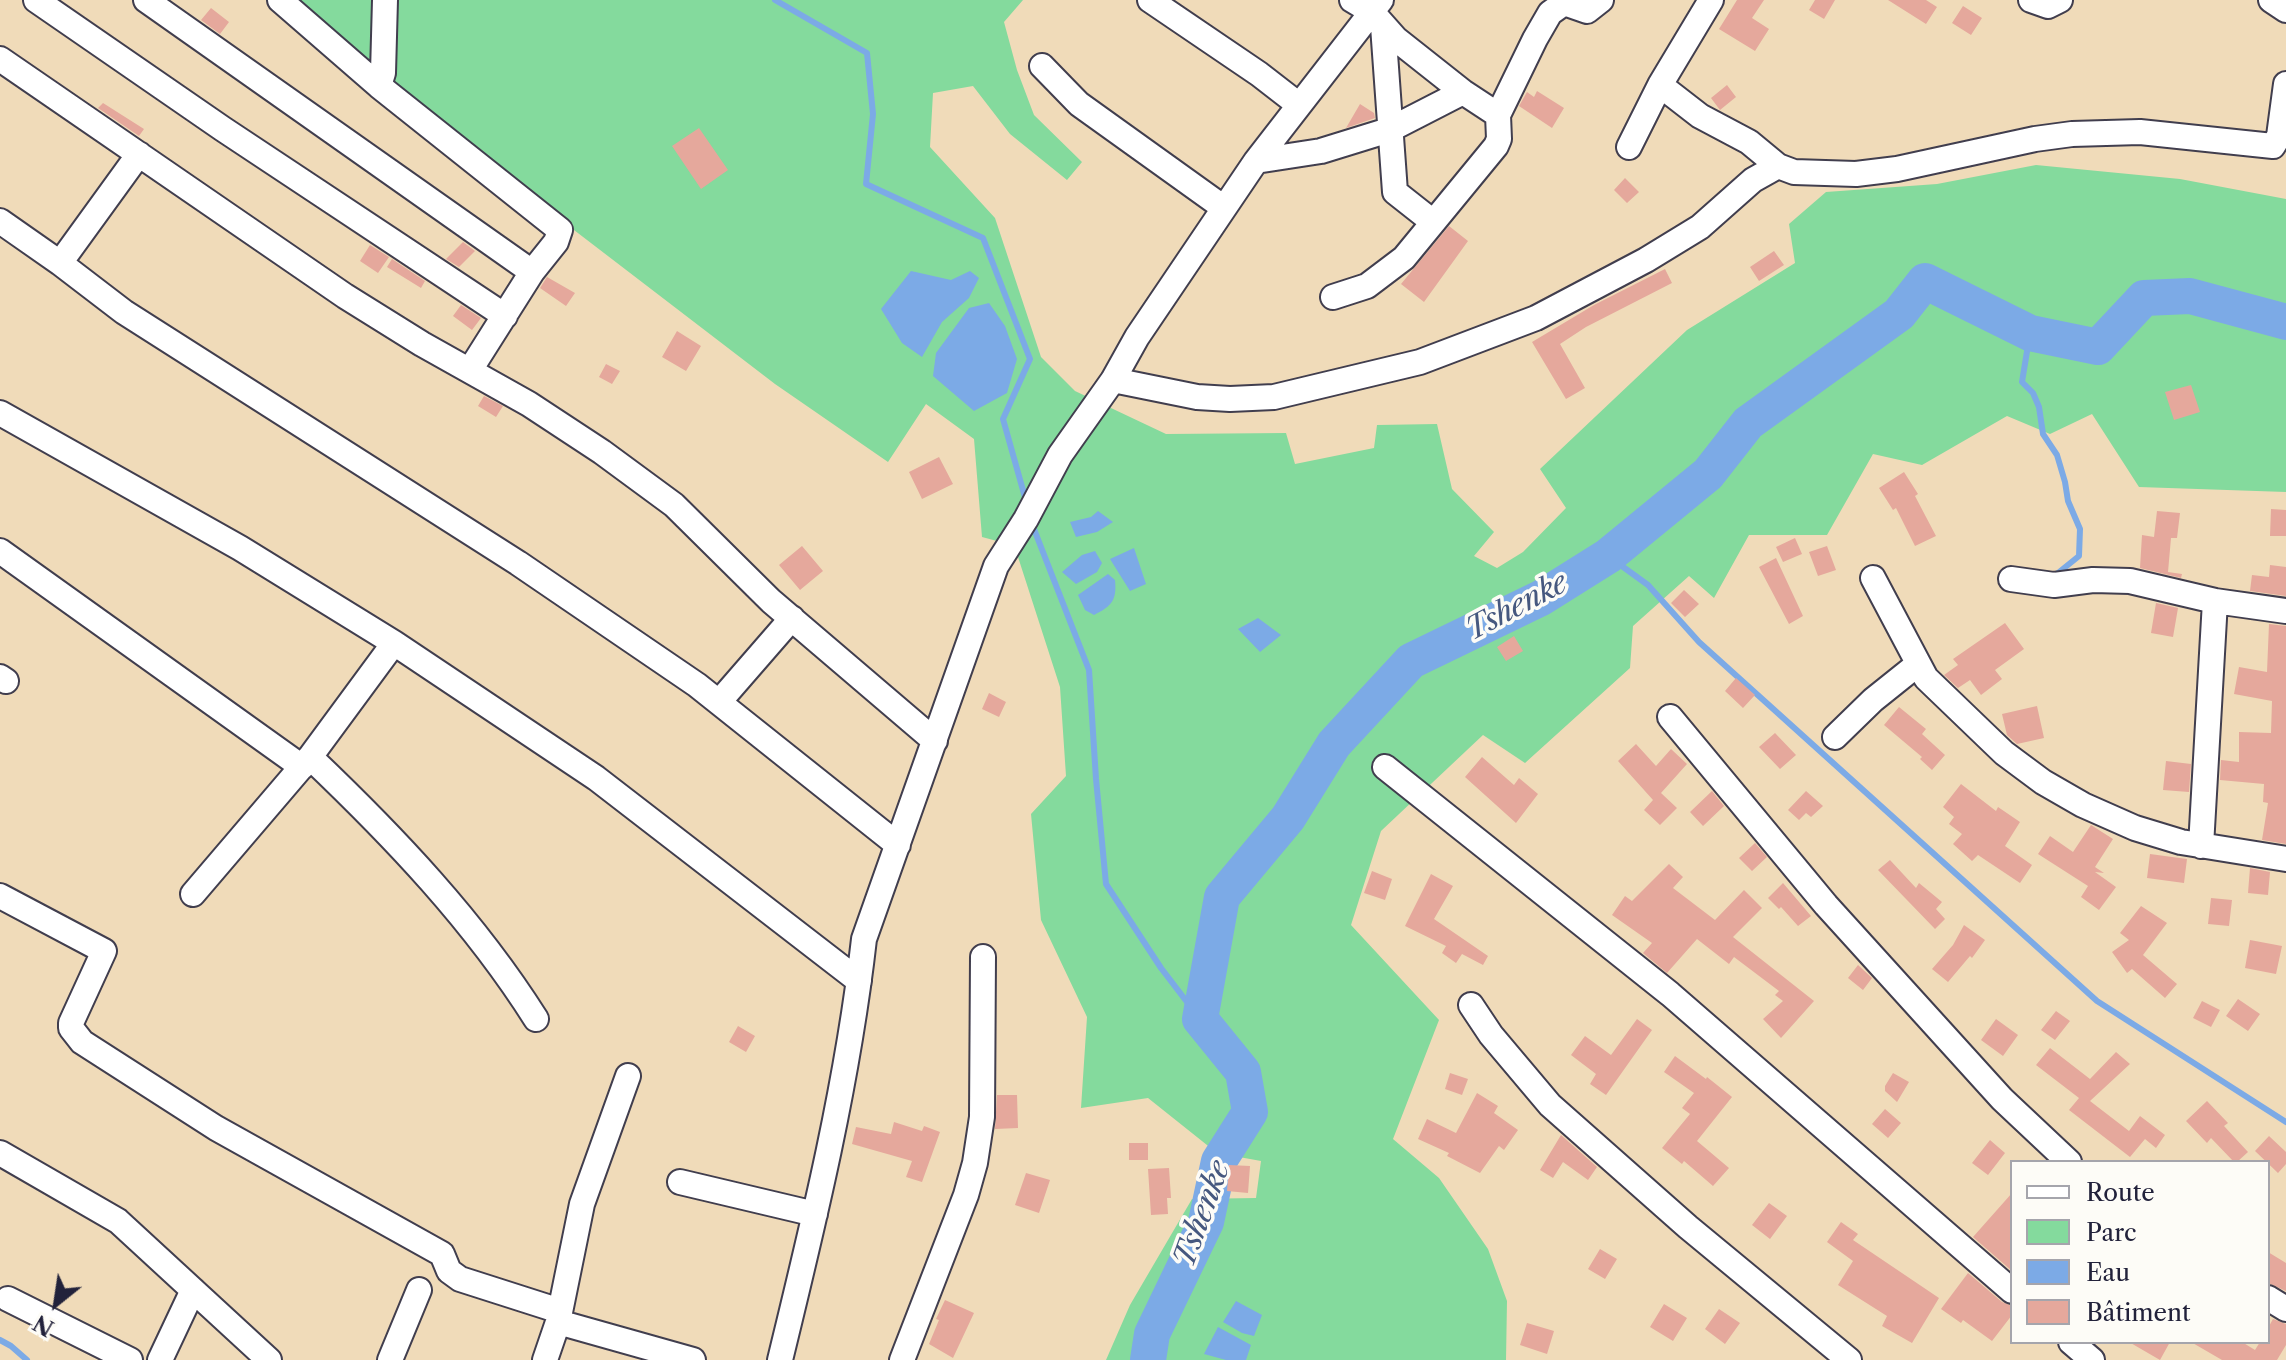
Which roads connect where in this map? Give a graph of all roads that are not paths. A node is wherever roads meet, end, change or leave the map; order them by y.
1 (36, 0) edge
2 (146, 0) edge
3 (280, 0) edge
4 (385, 0) edge
5 (1150, 0) edge
6 (1601, 0) edge
7 (1711, 0) edge
8 (2031, 0) edge
9 (2060, 0) edge
10 (2271, 0) edge
11 (1372, 9) edge
12 (2286, 10) edge
13 (0, 59) edge
14 (1042, 66) dead end
15 (2286, 84) edge
16 (1660, 85) junction
17 (379, 86) junction
18 (1463, 92) junction
19 (1299, 105) junction
20 (1498, 115) junction
21 (1389, 130) junction
22 (1629, 147) dead end
23 (139, 154) junction
24 (1256, 161) junction
25 (1771, 161) junction
26 (1224, 208) junction
27 (0, 221) edge
28 (1433, 222) junction
29 (60, 263) junction
30 (532, 272) junction
31 (1333, 297) dead end
32 (505, 316) junction
33 (470, 370) junction
34 (1113, 380) junction
35 (0, 413) edge
36 (0, 551) edge
37 (1873, 578) dead end
38 (2011, 579) dead end
39 (2215, 601) junction
40 (2286, 611) edge
41 (792, 618) junction
42 (394, 643) junction
43 (1918, 664) junction
44 (719, 702) junction
45 (1670, 717) dead end
46 (1835, 737) dead end
47 (935, 741) junction
48 (306, 762) junction
49 (1385, 767) dead end
50 (898, 845) junction
51 (2201, 846) junction
52 (2286, 859) edge
53 (193, 894) dead end
54 (0, 896) edge
55 (983, 957) dead end
56 (859, 981) junction
57 (1471, 1005) dead end
58 (536, 1019) dead end
59 (628, 1076) dead end
60 (0, 1153) edge
61 (2067, 1160) edge
62 (680, 1182) dead end
63 (815, 1214) junction
64 (2010, 1289) edge
65 (193, 1290) junction
66 (419, 1290) dead end
67 (8, 1299) dead end
68 (559, 1317) junction
69 (2073, 1344) edge
70 (130, 1360) edge
71 (160, 1360) edge
72 (269, 1360) edge
73 (390, 1360) edge
74 (545, 1360) edge
75 (693, 1360) edge
76 (780, 1360) edge
77 (902, 1360) edge
78 (1849, 1360) edge
79 (2092, 1360) edge

1 - 32 street
2 - 30 street
3 - 17 street
4 - 17 street
5 - 19 street
6 - 20 street
7 - 16 street
8 - 9 street
10 - 12 street
11 - 18 street
11 - 19 street
11 - 21 street
13 - 23 street
14 - 26 street
15 - 25 street
16 - 22 street
16 - 25 street
17 - 30 street
18 - 20 street
18 - 21 street
19 - 24 street
20 - 28 street
21 - 24 street
21 - 28 street
23 - 29 street
23 - 33 street
24 - 26 street
25 - 34 street
26 - 34 street
27 - 29 street
28 - 31 street
29 - 44 street
30 - 32 street
32 - 33 street
33 - 41 street
34 - 47 street
35 - 42 street
36 - 48 street
37 - 43 street
38 - 39 street
39 - 40 street
39 - 51 street
41 - 44 street
41 - 47 street
42 - 48 street
42 - 56 street
43 - 46 street
43 - 51 street
44 - 50 street
45 - 61 street
47 - 50 street
48 - 53 street
48 - 58 street
49 - 64 street
50 - 56 street
51 - 52 street
54 - 68 street
55 - 77 street
56 - 63 street
57 - 78 street
59 - 68 street
60 - 65 street
62 - 63 street
63 - 76 street
65 - 71 street
65 - 72 street
66 - 73 street
67 - 70 street
68 - 74 street
68 - 75 street
69 - 79 street

